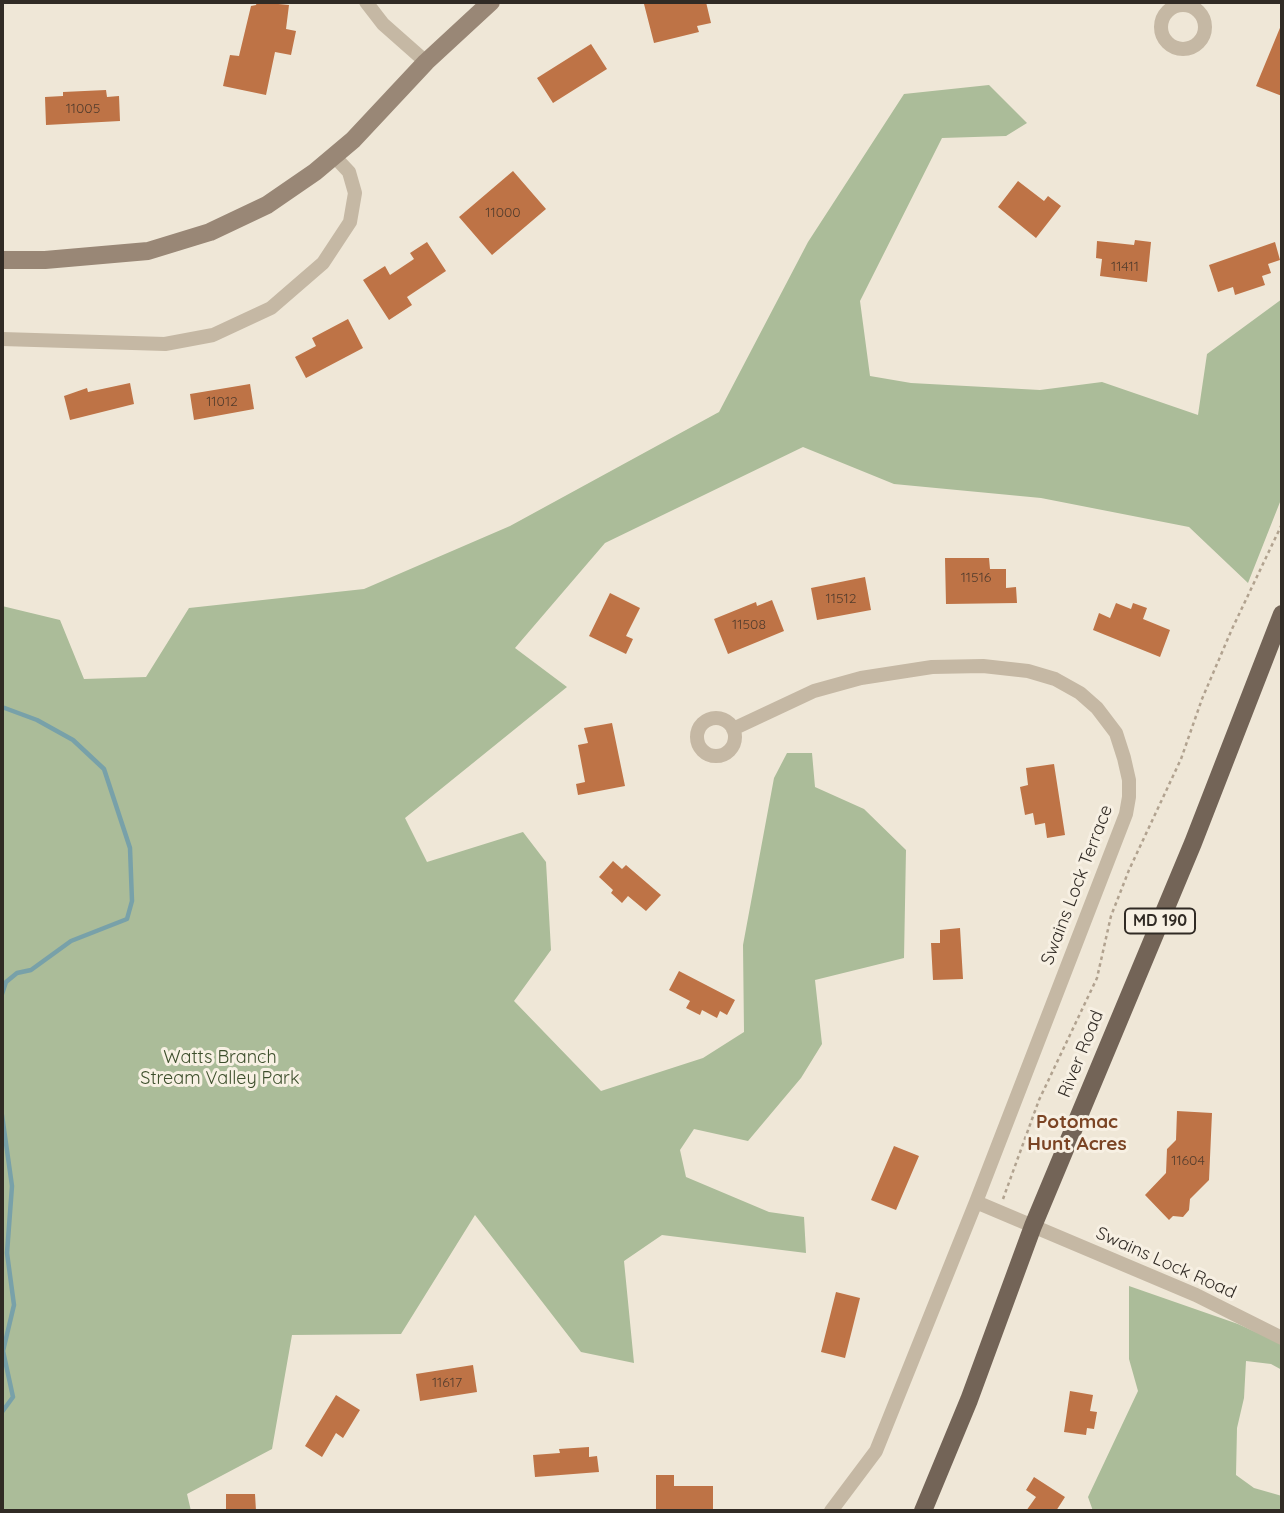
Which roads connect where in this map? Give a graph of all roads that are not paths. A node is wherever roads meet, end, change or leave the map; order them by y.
1 (366, 2) edge
2 (491, 2) edge
3 (426, 62) junction
4 (334, 156) junction
5 (2, 260) edge
6 (2, 339) edge
7 (1282, 614) edge
8 (733, 729) dead end
9 (976, 1202) junction
10 (1033, 1226) junction
11 (1282, 1338) edge
12 (831, 1511) edge
13 (923, 1511) edge

1 - 3 street
2 - 3 main road
3 - 4 main road
4 - 5 main road
4 - 6 street
7 - 10 main road, River Road / MD 190
8 - 9 street, Swains Lock Terrace
9 - 10 street
9 - 12 street, Swains Lock Terrace
10 - 11 street, Swains Lock Road
10 - 13 main road, River Road / MD 190

